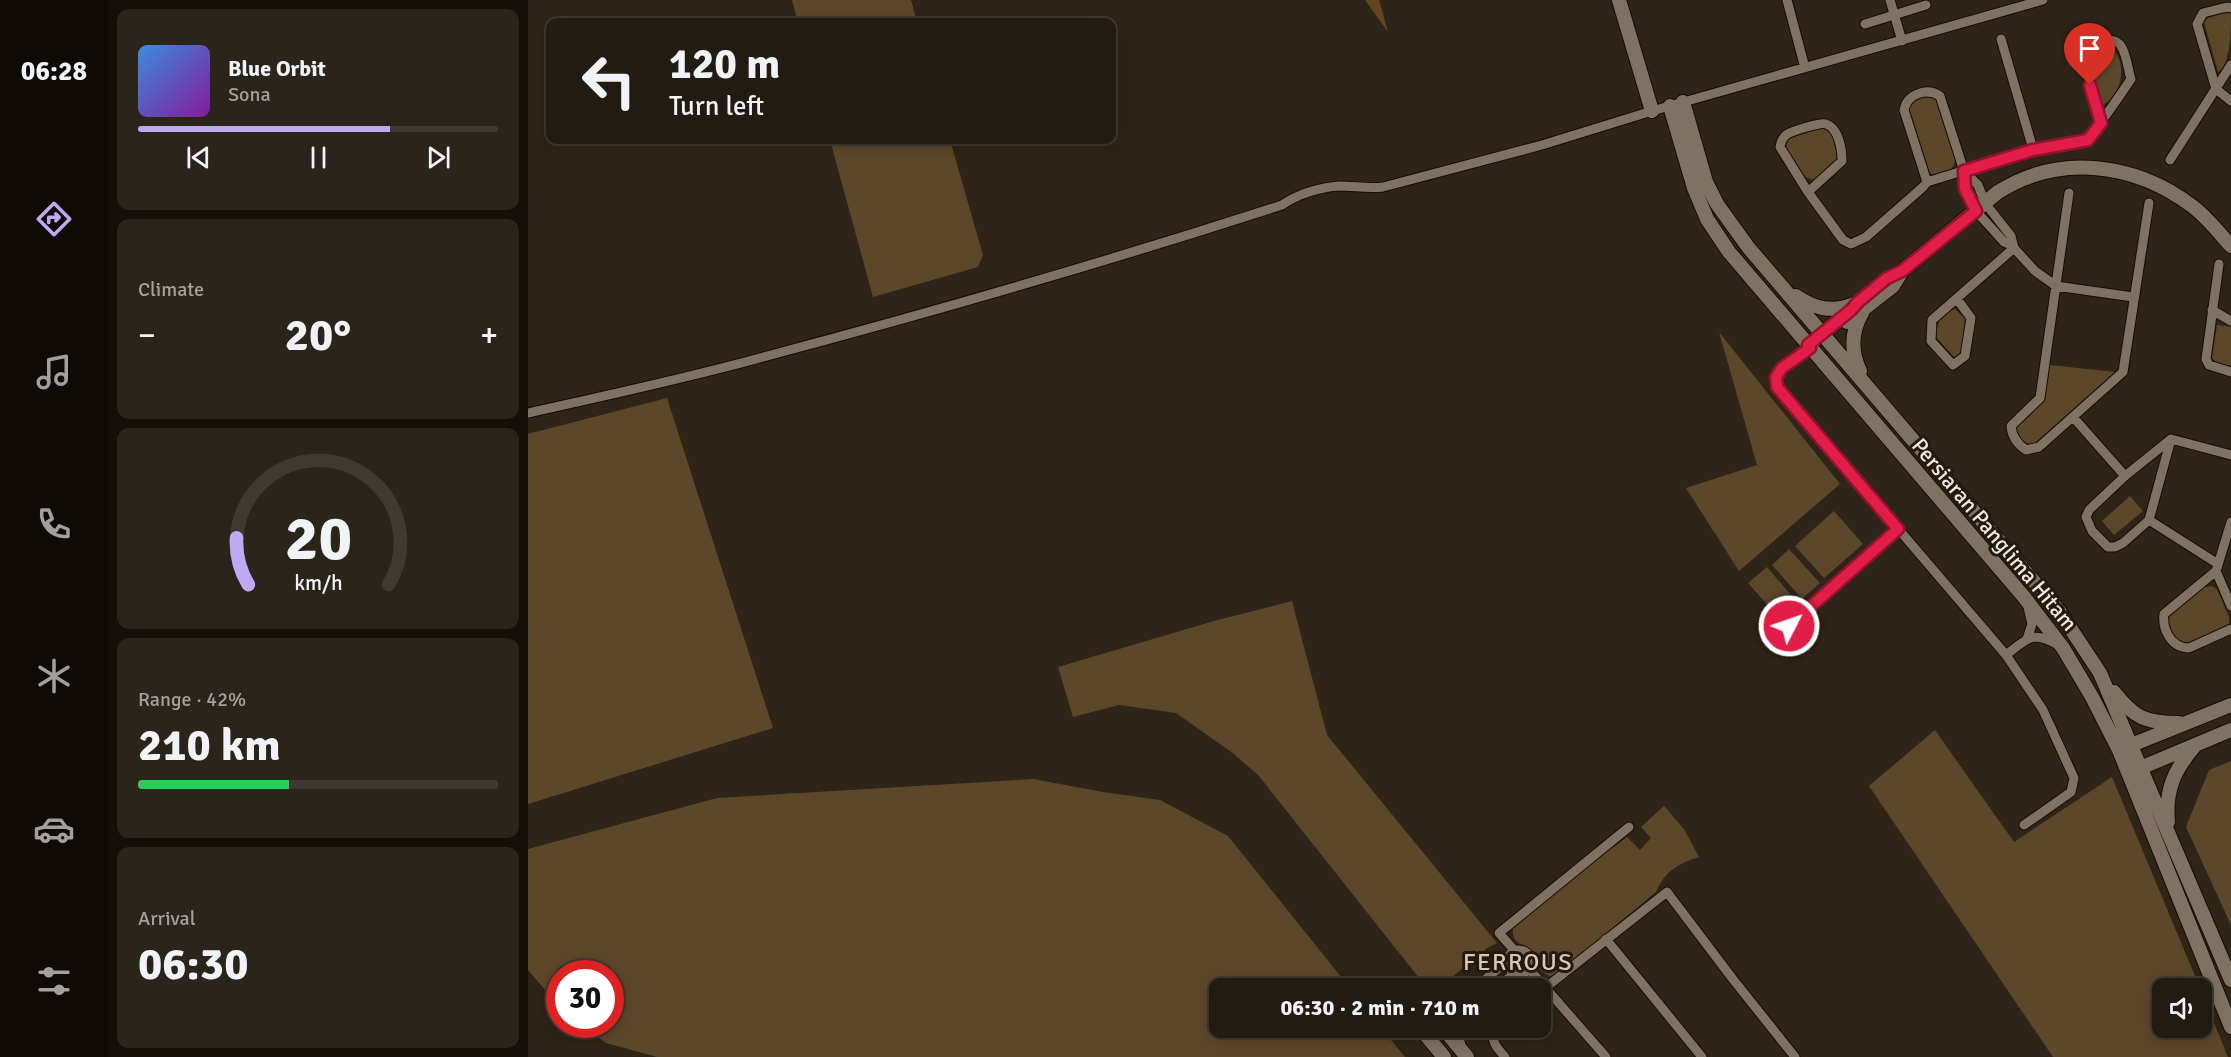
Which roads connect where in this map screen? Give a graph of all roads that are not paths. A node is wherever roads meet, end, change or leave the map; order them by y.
1 (1619, 0) edge
2 (1787, 0) edge
3 (1890, 0) edge
4 (2043, 0) edge
5 (1926, 5) dead end
6 (2231, 8) edge
7 (1895, 14) junction
8 (1865, 24) dead end
9 (2001, 39) dead end
10 (1902, 41) junction
11 (2231, 65) edge
12 (1805, 68) junction
13 (2216, 89) junction
14 (2231, 101) edge
15 (1676, 104) junction
16 (1652, 111) junction
17 (2101, 123) junction
18 (2033, 150) junction
19 (2170, 160) dead end
20 (1964, 171) junction
21 (1927, 182) junction
22 (1808, 192) junction
23 (2069, 193) dead end
24 (2149, 203) dead end
25 (1980, 207) junction
26 (2231, 246) edge
27 (2013, 247) junction
28 (2219, 264) dead end
29 (1780, 284) junction
30 (2056, 286) junction
31 (2133, 297) junction
32 (1956, 299) junction
33 (1861, 307) junction
34 (2212, 310) junction
35 (2231, 321) edge
36 (1824, 337) junction
37 (1810, 348) junction
38 (2231, 372) edge
39 (1867, 387) junction
40 (528, 413) edge
41 (2073, 417) junction
42 (2171, 439) junction
43 (2231, 455) edge
44 (2148, 457) junction
45 (2163, 470) junction
46 (2125, 476) junction
47 (2150, 520) junction
48 (2231, 522) edge
49 (1898, 529) junction
50 (2217, 567) junction
51 (2024, 597) junction
52 (2231, 606) edge
53 (1789, 626) dead end
54 (2231, 629) edge
55 (2026, 639) junction
56 (2063, 648) junction
57 (2006, 655) junction
58 (2100, 673) junction
59 (2231, 705) edge
60 (2187, 723) junction
61 (2231, 730) edge
62 (2196, 745) junction
63 (2125, 747) junction
64 (2135, 770) junction
65 (2024, 825) dead end
66 (1629, 827) dead end
67 (2169, 834) junction
68 (1606, 939) junction
69 (1515, 951) junction
70 (1507, 964) junction
71 (1529, 969) junction
72 (1514, 973) junction
73 (1487, 978) edge
74 (1509, 978) edge
75 (1535, 978) edge
76 (2231, 981) edge
77 (1551, 983) edge
78 (1551, 998) edge
79 (2231, 1027) edge
80 (1433, 1038) edge
81 (1451, 1038) edge
82 (1460, 1038) edge
83 (1493, 1038) edge
84 (1465, 1054) edge
85 (1444, 1057) edge
86 (1505, 1057) edge
87 (1606, 1057) edge
88 (1702, 1057) edge
89 (1795, 1057) edge

1 - 16 main road
2 - 12 street
3 - 7 street
4 - 10 street
5 - 7 street
6 - 13 street
7 - 8 street
7 - 10 street
9 - 18 street
10 - 12 street
11 - 13 street
12 - 15 street
13 - 14 street
13 - 19 street
15 - 16 street
15 - 29 main road, Persiaran Panglima Hitam
15 - 37 main road, Persiaran Panglima Hitam
16 - 40 street
17 - 17 street
17 - 18 street
18 - 20 street
20 - 21 street
20 - 21 street
20 - 25 street
21 - 22 street
22 - 22 street
23 - 30 street
24 - 31 street
25 - 26 main road
25 - 27 street
25 - 33 main road
27 - 30 street
27 - 32 street
28 - 34 street
29 - 33 main road
29 - 36 main road, Persiaran Panglima Hitam
30 - 31 street
30 - 41 street
31 - 41 street
32 - 32 street
33 - 36 main road
33 - 39 main road
34 - 35 street
34 - 38 street
36 - 37 main road
36 - 39 main road, Persiaran Panglima Hitam
37 - 49 street
37 - 51 main road, Persiaran Panglima Hitam
39 - 58 main road, Persiaran Panglima Hitam
41 - 46 street
42 - 43 street
42 - 44 street
42 - 45 street
44 - 45 street
44 - 46 street
45 - 47 street
46 - 47 street
47 - 50 street
48 - 50 street
49 - 53 street
49 - 57 street
50 - 52 street
50 - 54 street
51 - 55 street
51 - 56 main road, Persiaran Panglima Hitam
55 - 56 street
55 - 57 street
56 - 63 main road, Persiaran Panglima Hitam
57 - 65 street
58 - 60 main road
58 - 63 main road, Persiaran Panglima Hitam
59 - 60 main road
60 - 63 main road
61 - 62 main road
62 - 64 main road
62 - 67 main road
63 - 64 main road, Persiaran Panglima Hitam
64 - 67 main road, Persiaran Panglima Hitam
64 - 79 main road, Persiaran Panglima Hitam
66 - 69 street
67 - 76 main road, Persiaran Panglima Hitam
68 - 77 street
68 - 88 street
68 - 89 street
69 - 70 street
69 - 71 street
70 - 72 street
70 - 73 street
71 - 72 street
71 - 75 street
72 - 74 street
78 - 87 street
80 - 85 main road
81 - 84 main road
82 - 84 street
83 - 86 street

